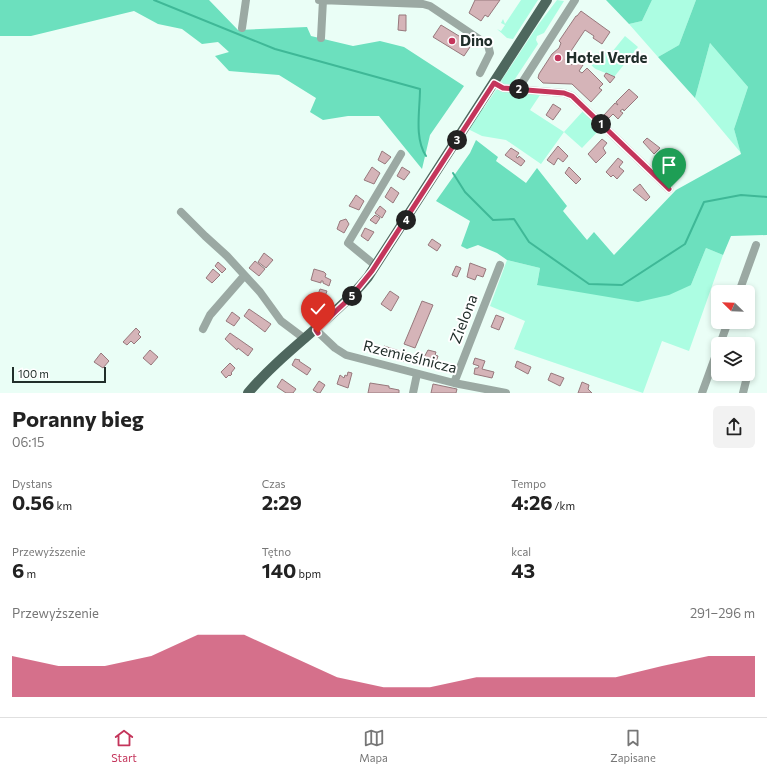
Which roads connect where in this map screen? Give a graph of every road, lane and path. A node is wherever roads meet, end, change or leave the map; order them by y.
1 (246, 0) edge
2 (319, 0) edge
3 (323, 0) edge
4 (547, 0) edge
5 (575, 0) edge
6 (242, 28) dead end
7 (321, 38) dead end
8 (480, 73) dead end
9 (494, 83) junction
10 (518, 89) junction
11 (401, 154) dead end
12 (669, 189) dead end
13 (181, 212) dead end
14 (756, 245) dead end
15 (500, 265) dead end
16 (376, 266) junction
17 (244, 276) junction
18 (742, 285) edge
19 (203, 329) dead end
20 (316, 330) junction
21 (305, 339) junction
22 (711, 368) edge
23 (417, 374) junction
24 (746, 381) edge
25 (454, 383) junction
26 (248, 393) edge
27 (413, 393) edge
28 (506, 393) edge
29 (702, 393) edge
30 (743, 393) edge

1 - 6 street
2 - 3 street
3 - 7 street
3 - 8 street
4 - 9 main road
5 - 10 street
9 - 10 street
9 - 16 main road
10 - 12 street
11 - 16 street
13 - 17 street
14 - 18 street
15 - 25 street, Zielona
16 - 20 main road
17 - 19 street
17 - 21 street
20 - 21 main road
20 - 23 street, Rzemieślnicza
21 - 26 main road
22 - 29 street
23 - 25 street, Rzemieślnicza
23 - 27 street
24 - 30 street
25 - 28 street, Rzemieślnicza

